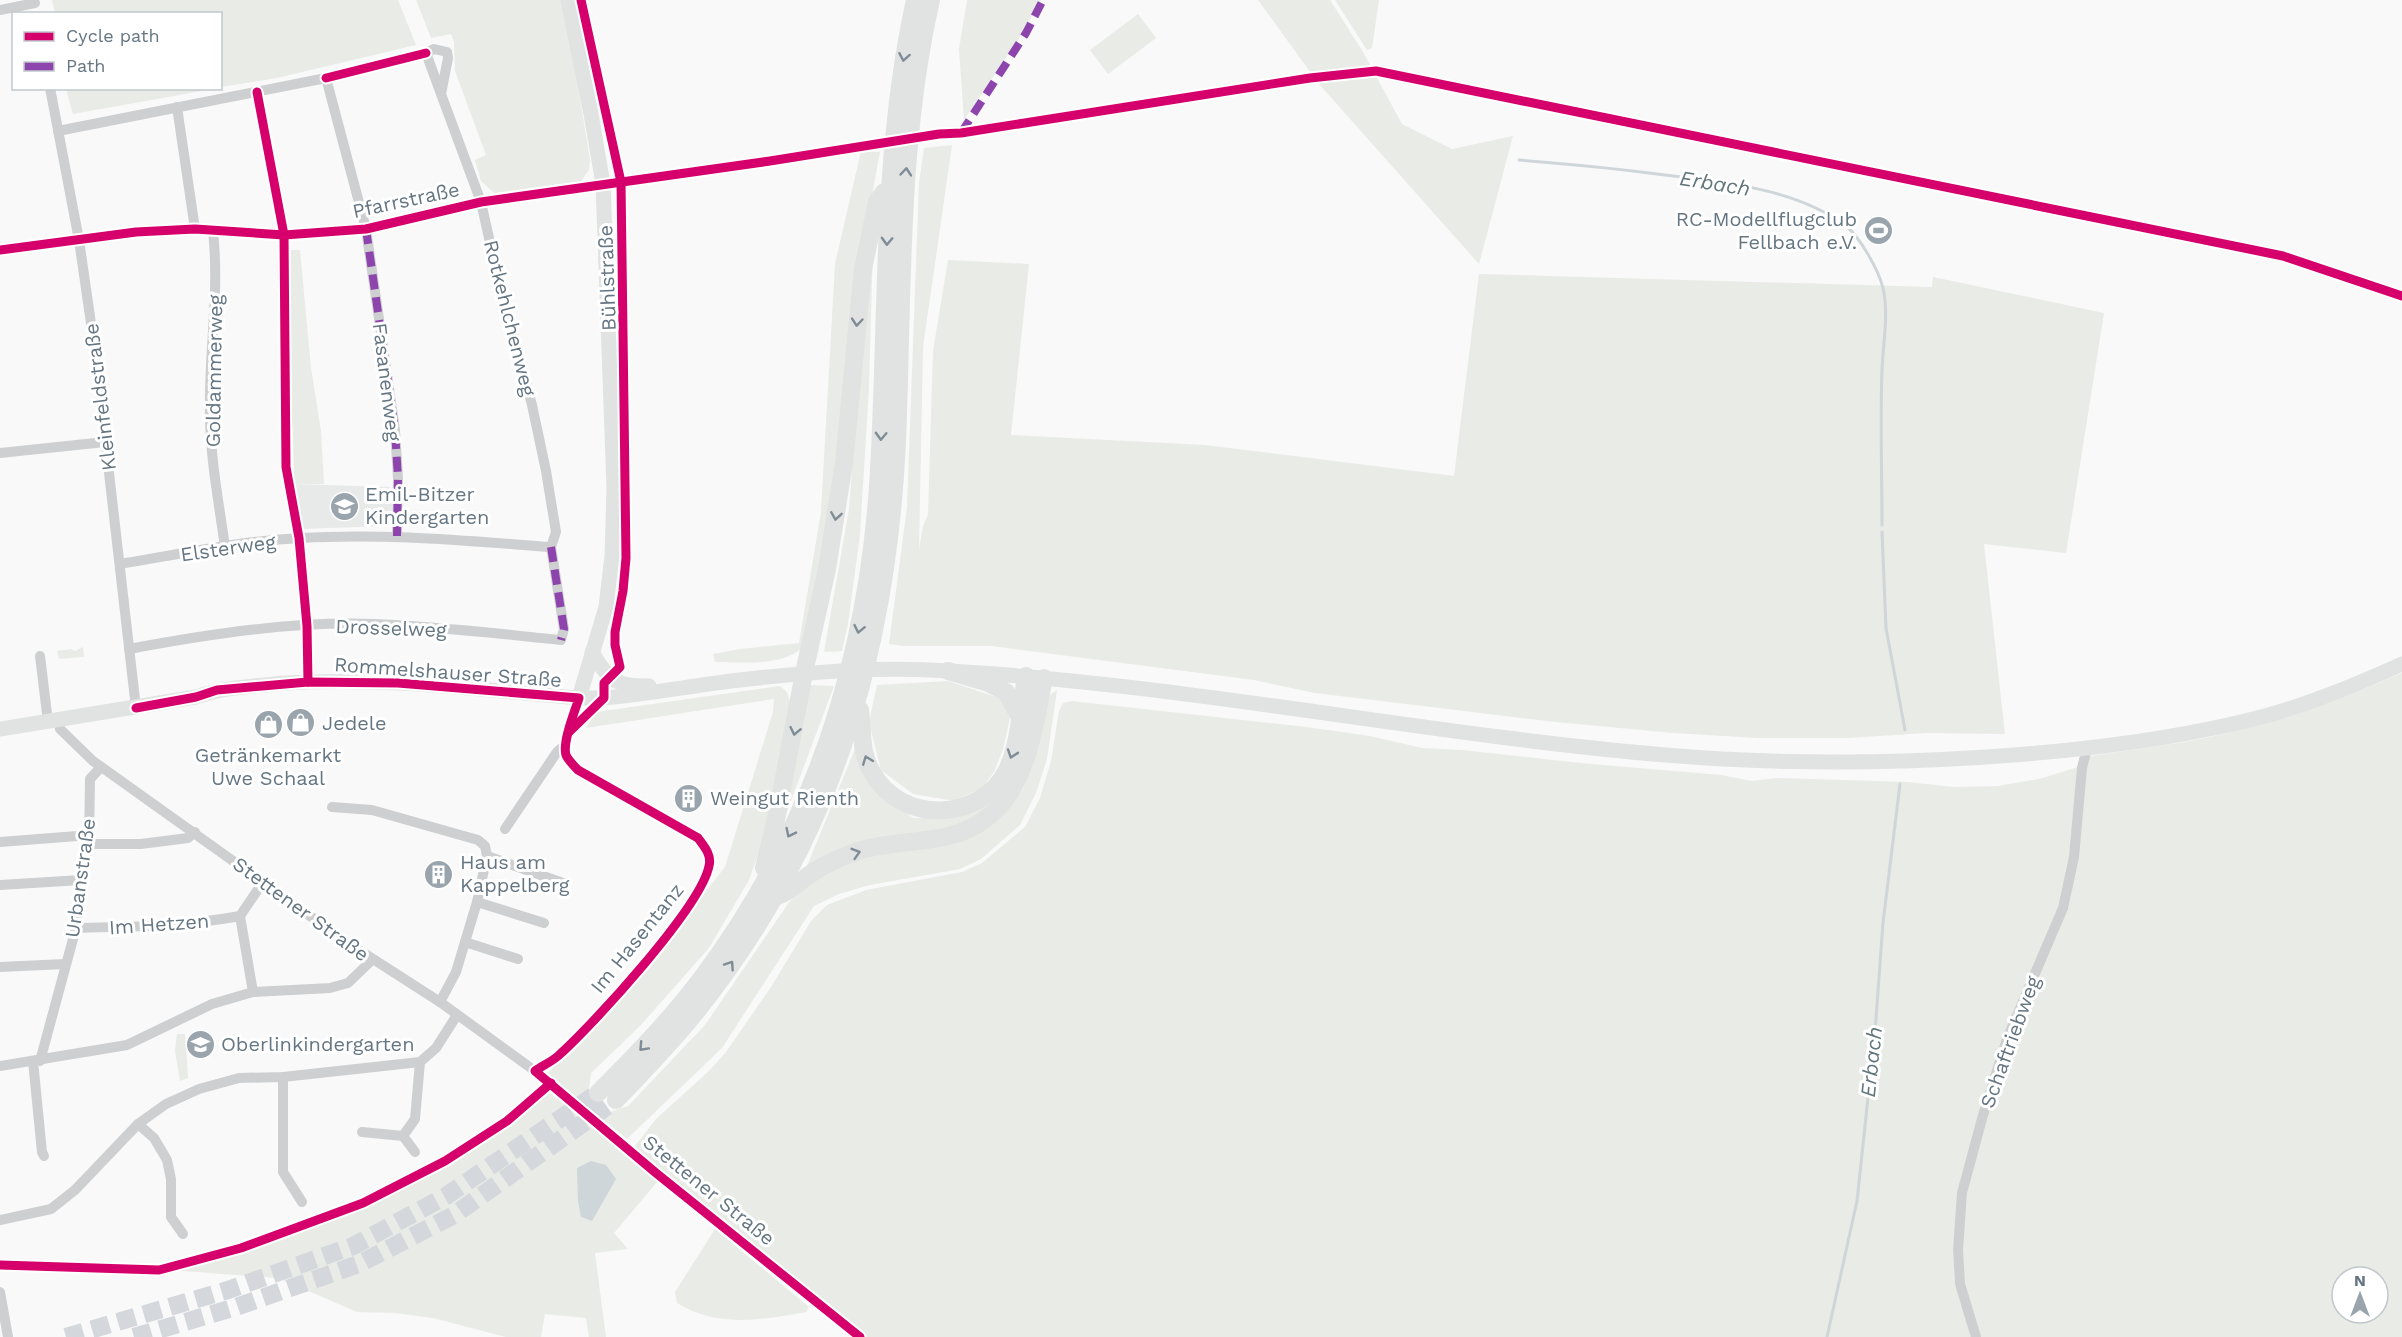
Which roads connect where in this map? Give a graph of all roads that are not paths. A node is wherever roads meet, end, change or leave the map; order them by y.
1 (568, 0) edge
2 (915, 0) edge
3 (931, 0) edge
4 (35, 5) edge
5 (0, 9) edge
6 (50, 90) edge
7 (441, 94) junction
8 (177, 107) junction
9 (58, 130) junction
10 (889, 182) junction
11 (603, 184) junction
12 (481, 202) junction
13 (195, 229) junction
14 (366, 229) junction
15 (213, 231) junction
16 (79, 240) junction
17 (0, 250) edge
18 (105, 442) junction
19 (0, 453) edge
20 (397, 536) junction
21 (225, 547) junction
22 (551, 548) junction
23 (120, 564) junction
24 (129, 649) junction
25 (592, 652) junction
26 (40, 656) dead end
27 (2402, 664) edge
28 (948, 670) junction
29 (813, 672) junction
30 (1035, 677) junction
31 (706, 684) junction
32 (859, 697) junction
33 (579, 698) junction
34 (136, 708) junction
35 (1020, 717) junction
36 (53, 721) junction
37 (0, 729) edge
38 (565, 745) junction
39 (2087, 748) junction
40 (101, 766) junction
41 (332, 807) dead end
42 (505, 829) dead end
43 (195, 832) junction
44 (89, 840) junction
45 (0, 842) edge
46 (487, 856) junction
47 (81, 880) junction
48 (263, 882) junction
49 (563, 883) dead end
50 (0, 885) edge
51 (769, 891) junction
52 (477, 902) junction
53 (240, 916) junction
54 (544, 923) dead end
55 (76, 928) junction
56 (465, 942) junction
57 (518, 959) dead end
58 (372, 960) junction
59 (65, 964) junction
60 (0, 967) edge
61 (253, 993) junction
62 (440, 1002) junction
63 (457, 1015) junction
64 (36, 1061) junction
65 (420, 1062) junction
66 (0, 1066) edge
67 (535, 1071) junction
68 (283, 1077) junction
69 (598, 1093) tunnel mouth
70 (616, 1100) tunnel mouth
71 (138, 1124) junction
72 (362, 1132) dead end
73 (403, 1136) junction
74 (415, 1152) dead end
75 (44, 1156) dead end
76 (302, 1202) dead end
77 (0, 1220) edge
78 (183, 1234) dead end
79 (0, 1292) edge
80 (8, 1337) edge
81 (860, 1337) edge
82 (1976, 1337) edge

1 - 11 main road, Bühlstraße
2 -> 10 highway
32 -> 3 highway
4 - 5 street
6 - 9 street, Kleinfeldstraße
7 - 7 street, Rotkehlchenweg
7 - 12 street, Rotkehlchenweg
8 - 9 street
8 - 13 street
8 - 14 street, Fasanenweg
9 - 16 street, Kleinfeldstraße
10 -> 29 highway
10 -> 51 highway
11 - 12 street, Pfarrstraße
11 - 25 main road, Bühlstraße
12 - 14 street, Pfarrstraße
12 - 22 street, Rotkehlchenweg
13 - 15 street, Pfarrstraße
13 - 16 street, Pfarrstraße
14 - 15 street, Pfarrstraße
14 - 20 street, Fasanenweg
15 - 21 street, Goldammerweg
16 - 17 street, Pfarrstraße
16 - 18 street, Kleinfeldstraße
18 - 19 street
18 - 23 street, Kleinfeldstraße
20 - 21 street, Elsterweg
20 - 22 street, Elsterweg
21 - 23 street, Elsterweg
22 - 24 street, Drosselweg
23 - 24 street, Kleinfeldstraße
24 - 34 street, Kleinfeldstraße
25 - 31 main road
25 - 33 main road, Bühlstraße
26 - 36 street
27 - 39 main road, Rommelshauser Straße
28 - 29 main road, Rommelshauser Straße
28 - 30 main road, Rommelshauser Straße
28 - 35 highway
29 - 31 main road, Rommelshauser Straße
29 -> 51 highway
30 - 35 highway
30 - 39 main road, Rommelshauser Straße
51 -> 30 highway
31 - 33 main road, Rommelshauser Straße
35 -> 32 highway
32 - 51 highway
33 - 34 main road, Rommelshauser Straße
33 - 38 street
34 - 36 main road, Rommelshauser Straße
36 - 37 main road, Rommelshauser Straße
36 - 40 street, Stettener Straße
38 - 42 street
38 - 67 street, Im Hasentanz
39 - 82 street, Schaftriebweg
40 - 43 street, Stettener Straße
40 - 44 street, Urbanstraße
41 - 46 street
43 - 44 street
43 - 48 street, Stettener Straße
44 - 45 street
44 - 47 street, Urbanstraße
46 - 49 street
46 - 52 street
47 - 50 street
47 - 55 street, Urbanstraße
48 - 53 street
48 - 58 street, Stettener Straße
51 -> 69 highway
70 -> 51 highway
52 - 54 street
52 - 56 street
53 - 55 street, Im Hetzen
53 - 61 street
55 - 59 street, Urbanstraße
56 - 57 street
56 - 62 street
58 - 61 street
58 - 62 street, Stettener Straße
59 - 60 street
59 - 64 street, Urbanstraße
61 - 64 street
62 - 63 street, Stettener Straße
63 - 65 street
63 - 67 street, Stettener Straße
64 - 66 street
64 - 75 street, Urbanstraße
65 - 68 street
65 - 73 street
67 - 81 street, Stettener Straße
68 - 71 street
68 - 76 street
71 - 77 street
71 - 78 street
72 - 73 street
73 - 74 street
79 - 80 street

